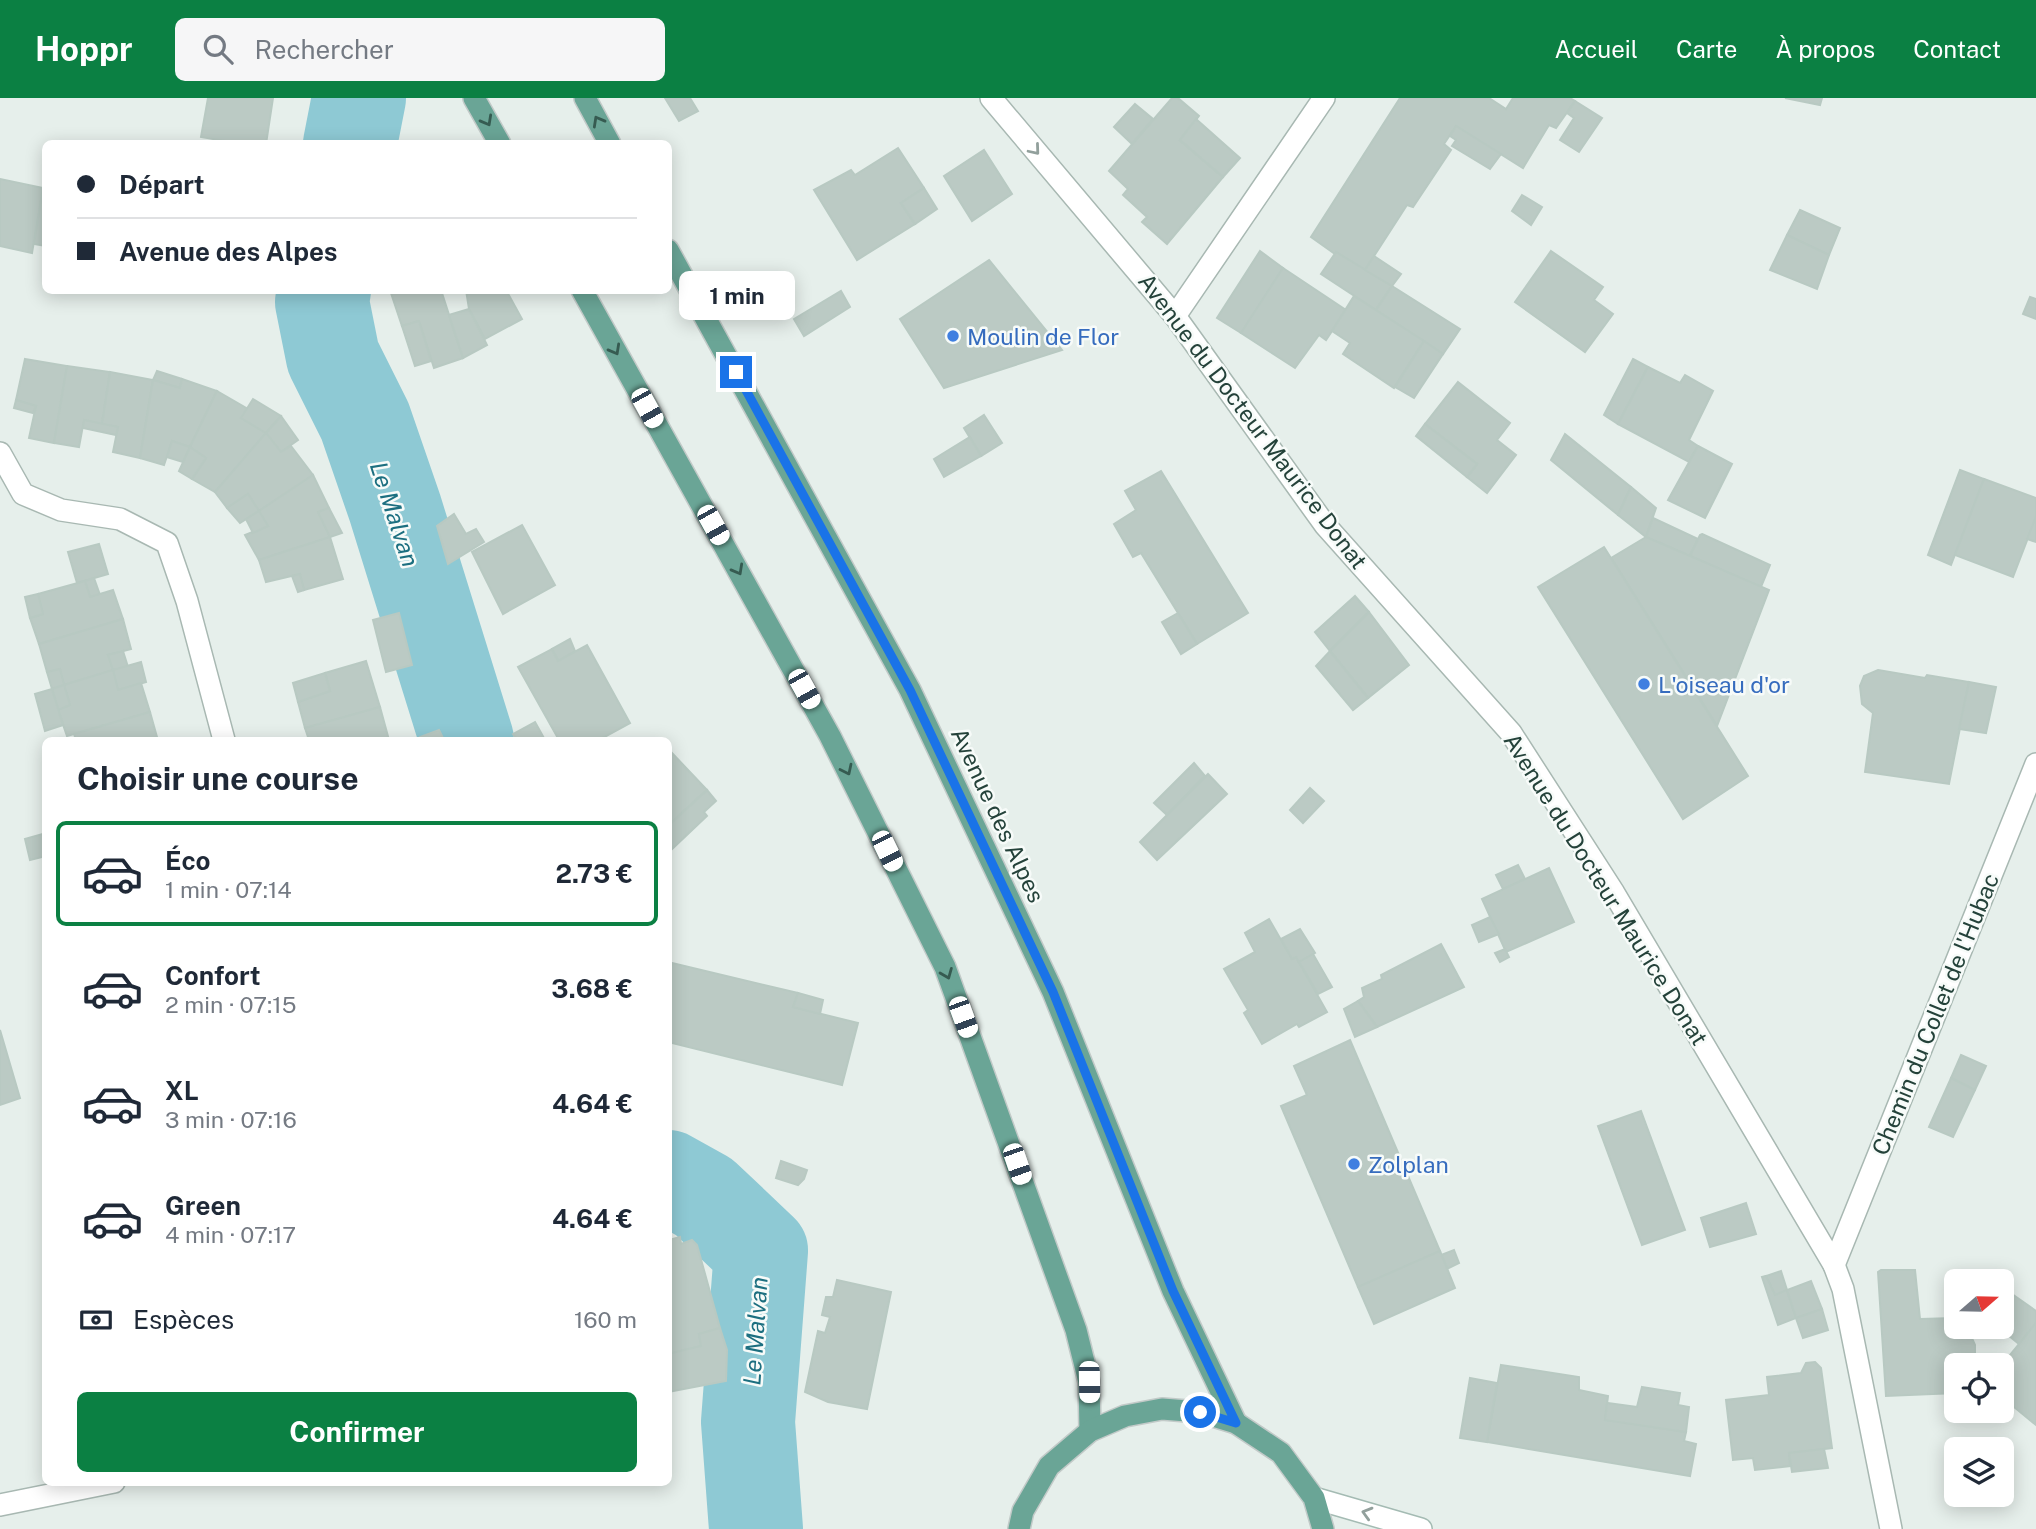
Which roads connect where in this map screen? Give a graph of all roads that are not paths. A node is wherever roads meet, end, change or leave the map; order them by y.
1 (474, 98) edge
2 (585, 98) edge
3 (991, 98) edge
4 (1324, 98) edge
5 (498, 140) edge
6 (608, 140) edge
7 (672, 257) edge
8 (584, 294) edge
9 (1175, 316) junction
10 (0, 453) edge
11 (223, 737) edge
12 (2036, 764) edge
13 (1834, 1265) junction
14 (1236, 1423) junction
15 (1090, 1431) junction
16 (94, 1486) edge
17 (1314, 1498) junction
18 (0, 1505) edge
19 (1019, 1529) edge
20 (1323, 1529) edge
21 (1421, 1529) edge
22 (1891, 1529) edge

1 -> 5 main road
6 -> 2 main road
3 -> 9 street, Avenue du Docteur Maurice Donat
4 - 9 street
7 - 14 main road, Avenue des Alpes
8 -> 15 main road
9 - 13 street, Avenue du Docteur Maurice Donat
10 - 11 street
12 - 13 street, Chemin du Collet de l'Hubac
13 - 22 street, Avenue du Docteur Maurice Donat
14 - 15 main road
14 - 17 main road
15 - 19 main road
16 - 18 street
17 - 20 main road
21 -> 17 street

